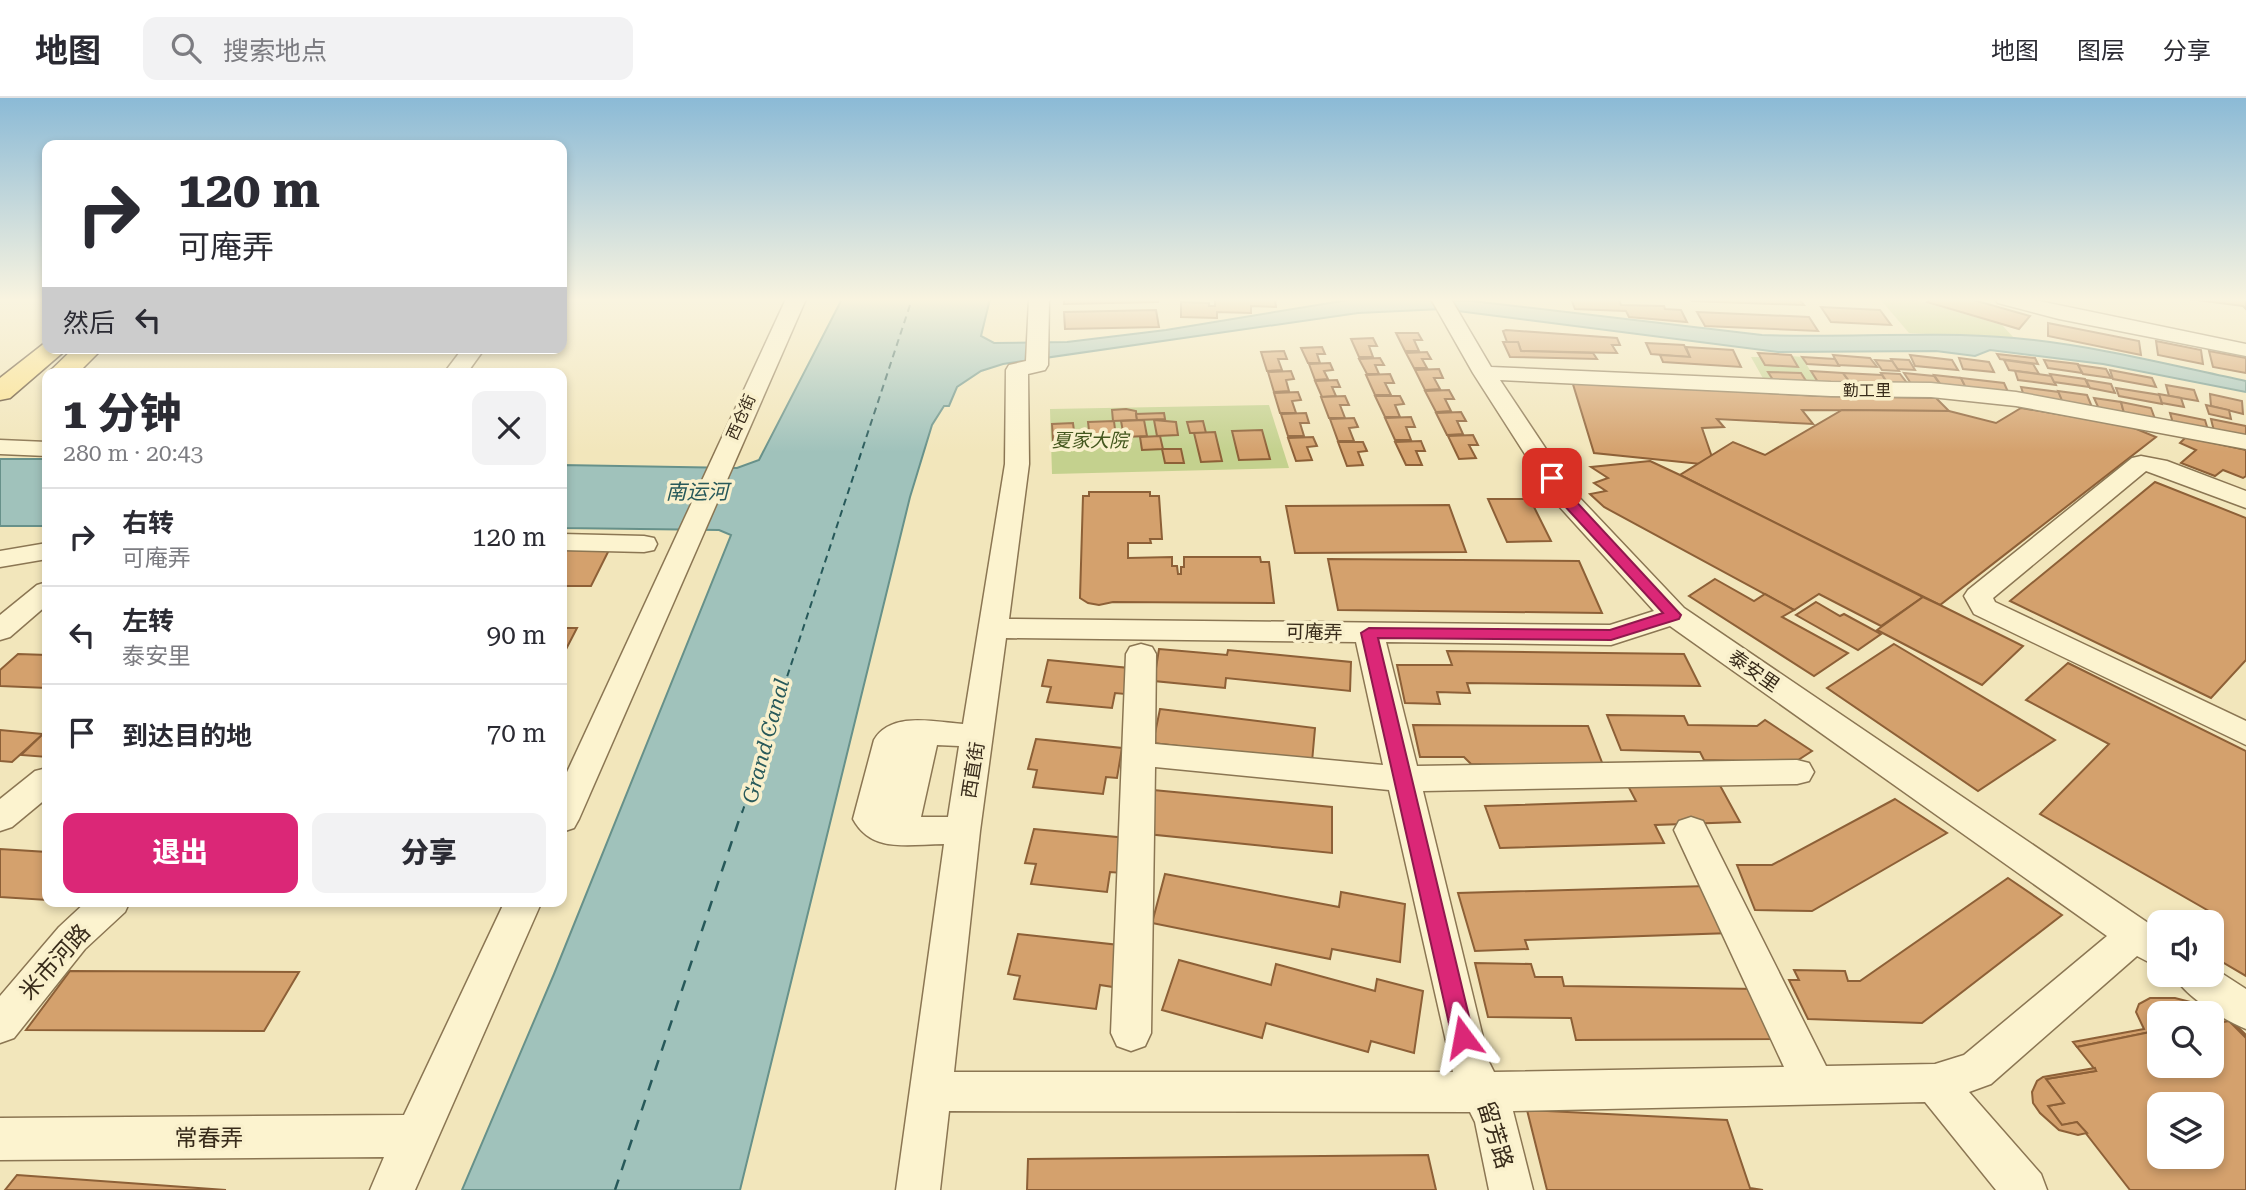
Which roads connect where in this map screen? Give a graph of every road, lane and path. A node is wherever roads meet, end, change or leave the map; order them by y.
1 (772, 350) edge
2 (1037, 350) edge
3 (1471, 350) edge
4 (48, 354) edge
5 (83, 354) edge
6 (469, 354) edge
7 (68, 368) edge
8 (459, 368) edge
9 (1484, 373) junction
10 (9, 385) edge
11 (42, 389) edge
12 (0, 420) edge
13 (2246, 442) edge
14 (0, 447) edge
15 (42, 449) edge
16 (2246, 500) edge
17 (567, 542) edge
18 (644, 544) dead end
19 (42, 552) edge
20 (0, 559) edge
21 (42, 595) edge
22 (1674, 615) junction
23 (993, 628) junction
24 (0, 630) edge
25 (1369, 633) junction
26 (1141, 654) dead end
27 (2246, 734) edge
28 (978, 736) junction
29 (1139, 754) junction
30 (1797, 772) dead end
31 (1401, 779) junction
32 (42, 784) edge
33 (567, 808) edge
34 (0, 818) edge
35 (1691, 830) dead end
36 (963, 831) junction
37 (106, 907) edge
38 (521, 907) edge
39 (2147, 943) edge
40 (2211, 987) edge
41 (2246, 1011) edge
42 (0, 1025) edge
43 (1131, 1033) dead end
44 (1935, 1083) junction
45 (1813, 1084) junction
46 (929, 1091) junction
47 (1482, 1092) junction
48 (417, 1136) junction
49 (0, 1139) edge
50 (392, 1190) edge
51 (918, 1190) edge
52 (1511, 1190) edge
53 (2025, 1190) edge

1 - 33 street, 西仓街
2 - 23 street, 西直街
3 - 9 street, 泰安里
4 - 10 main road
5 - 7 main road
6 - 8 street
9 - 13 street, 勤工里
9 - 22 street, 泰安里
11 - 12 main road
14 - 15 street
16 - 27 street
17 - 18 street
19 - 20 street
21 - 24 street
22 - 25 street, 可庵弄
22 - 39 street, 泰安里
23 - 25 street, 可庵弄
23 - 28 street, 西直街
25 - 31 street, 留芳路
26 - 29 street
28 - 36 street, 西直街
28 - 36 street
29 - 31 street
29 - 43 street
30 - 31 street
31 - 47 street, 留芳路
32 - 34 street
35 - 45 street
36 - 46 street, 西直街
37 - 42 street, 米市河路
38 - 48 street
39 - 44 street
40 - 41 street
44 - 45 street
44 - 53 street
45 - 47 street
46 - 47 street
46 - 51 street, 西直街
47 - 52 street, 留芳路
48 - 49 street, 常春弄
48 - 50 street

